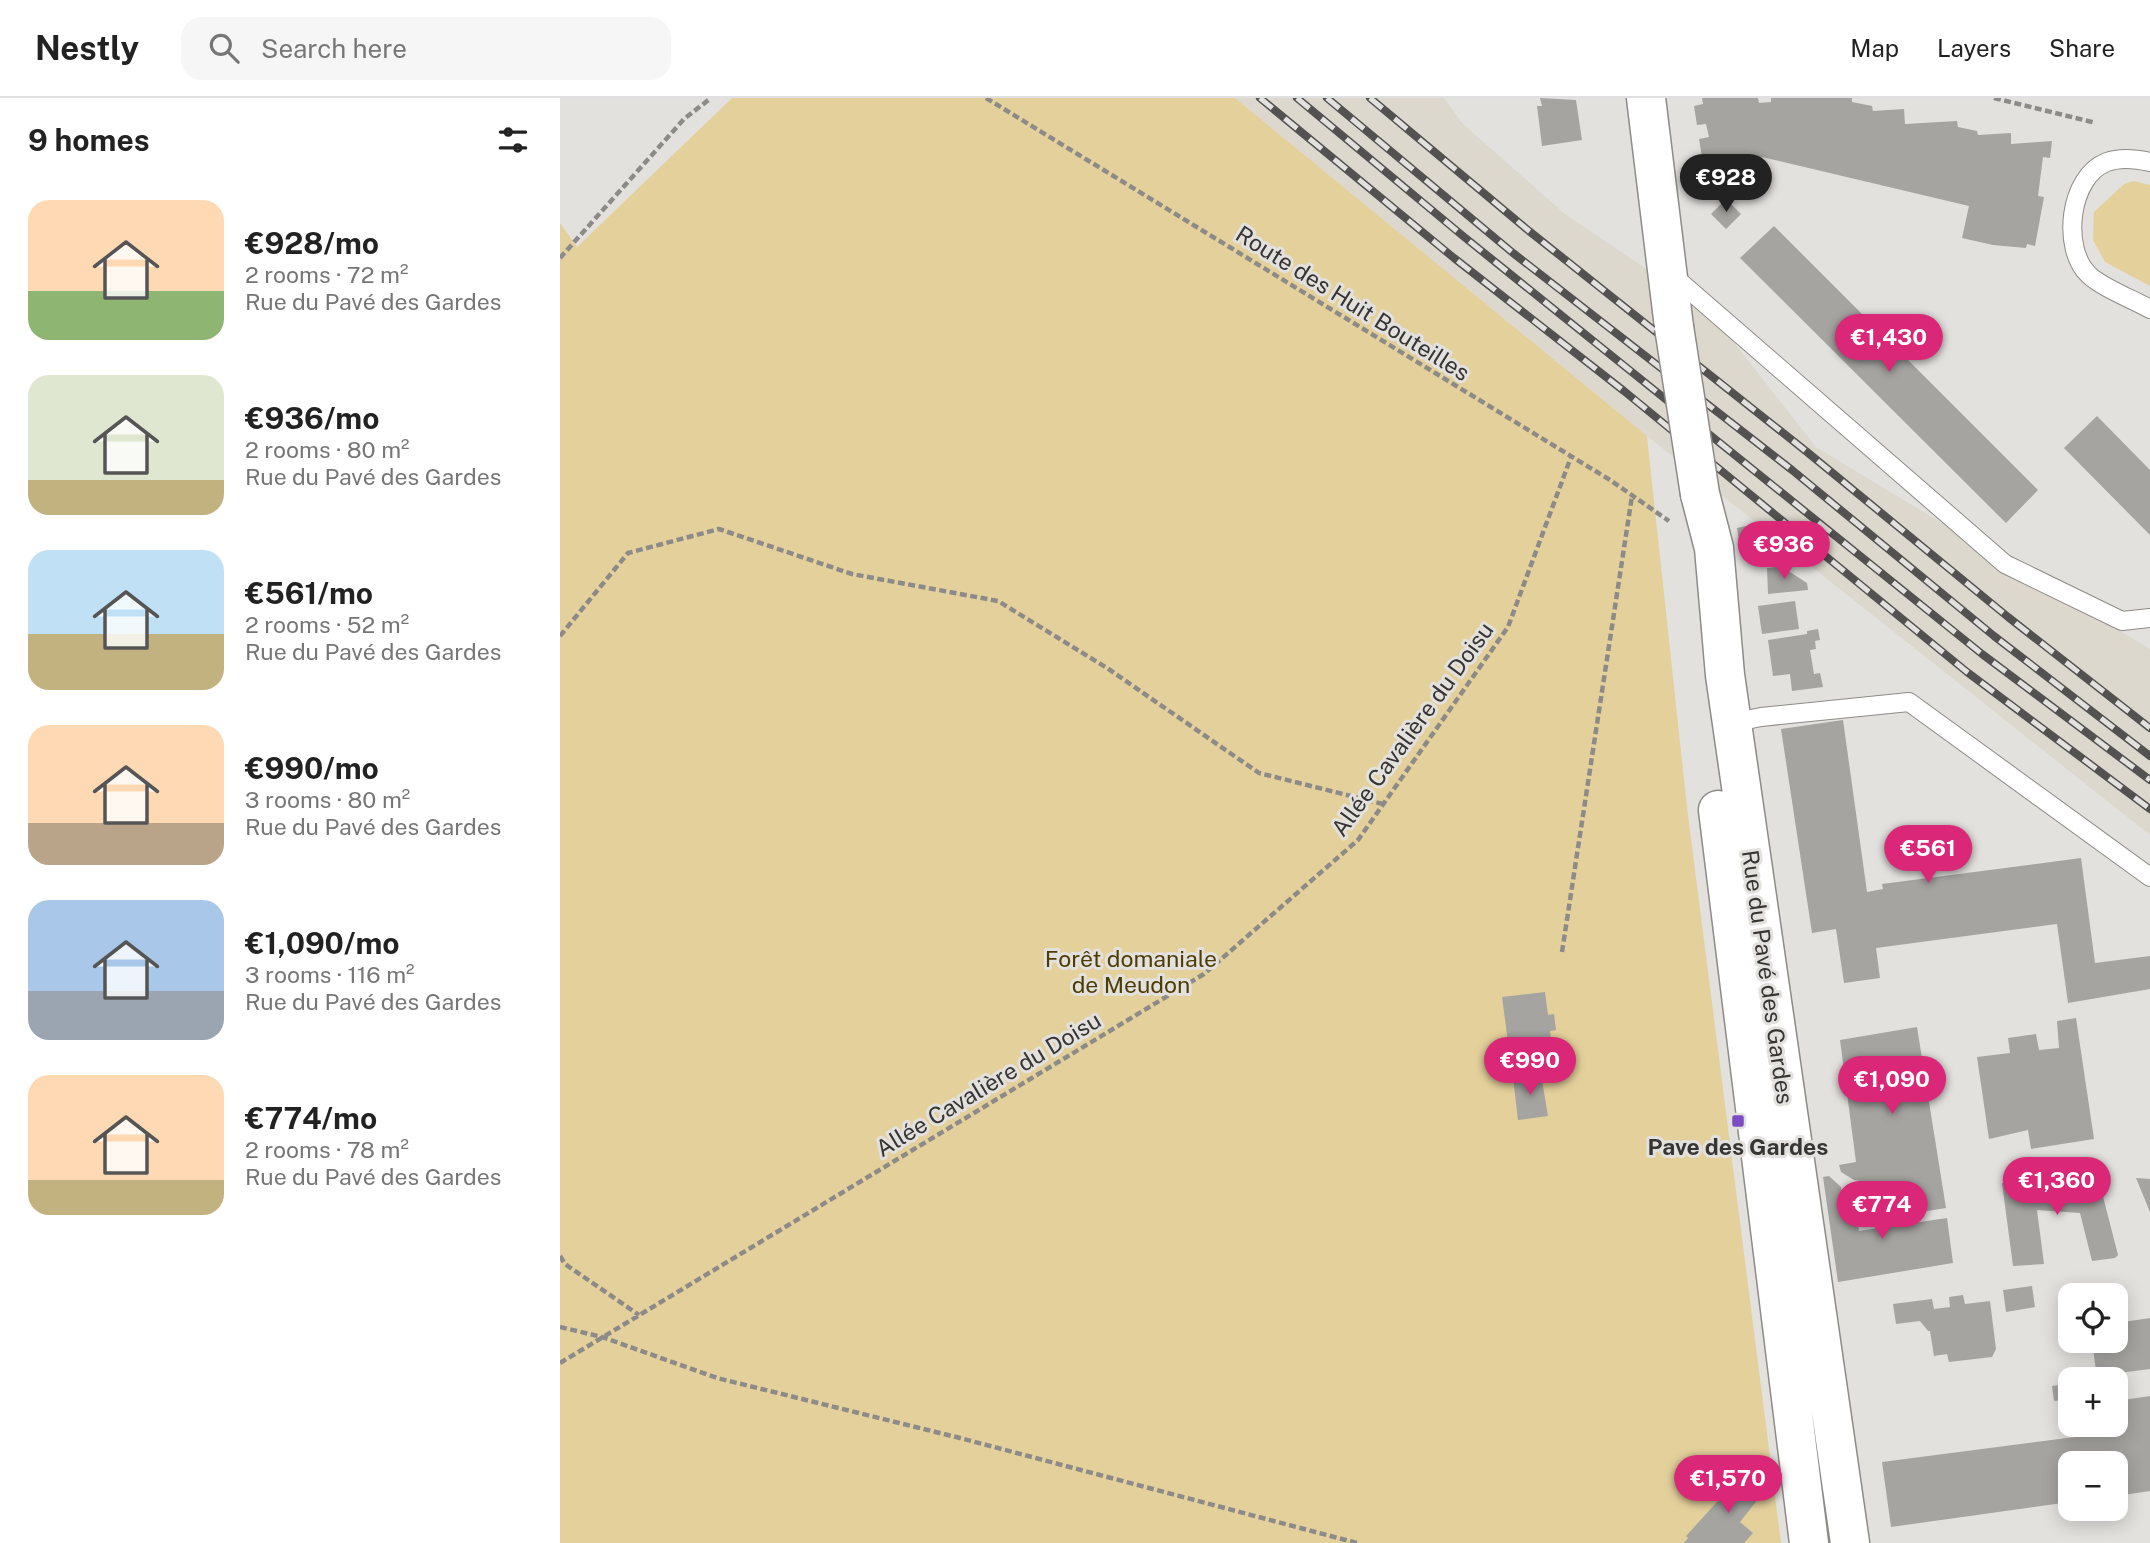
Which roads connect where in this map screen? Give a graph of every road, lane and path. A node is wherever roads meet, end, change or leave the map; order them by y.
1 (711, 98) edge
2 (986, 98) edge
3 (1646, 98) edge
4 (1994, 98) edge
5 (2096, 123) dead end
6 (2150, 162) edge
7 (560, 258) edge
8 (1668, 272) junction
9 (2150, 309) edge
10 (1571, 457) junction
11 (1700, 494) junction
12 (1632, 496) junction
13 (1699, 541) junction
14 (2150, 618) edge
15 (560, 636) edge
16 (1732, 723) junction
17 (1383, 804) junction
18 (2150, 877) edge
19 (1562, 952) dead end
20 (560, 1256) edge
21 (639, 1315) junction
22 (560, 1327) edge
23 (602, 1337) junction
24 (560, 1363) edge
25 (1357, 1543) edge
26 (1809, 1543) edge
27 (1850, 1543) edge

1 - 7 path
2 - 10 path, Route des Huit Bouteilles
3 - 8 main road, Rue du Pavé des Gardes
4 - 5 path
6 - 9 lane
8 - 11 main road, Rue du Pavé des Gardes, bridge
8 - 14 lane
10 - 12 path, Route des Huit Bouteilles
10 - 17 path, Allée Cavalière du Doisu
11 - 13 main road, Rue du Pavé des Gardes
11 - 16 main road, Rue du Pavé des Gardes
12 - 13 path, Route des Huit Bouteilles
12 - 19 path
13 - 26 main road, Rue du Pavé des Gardes
15 - 17 path
16 - 18 lane
16 - 27 main road, Rue du Pavé des Gardes
17 - 21 path, Allée Cavalière du Doisu
20 - 21 path
21 - 23 path, Allée Cavalière du Doisu
22 - 23 path
23 - 24 path, Allée Cavalière du Doisu
23 - 25 path

